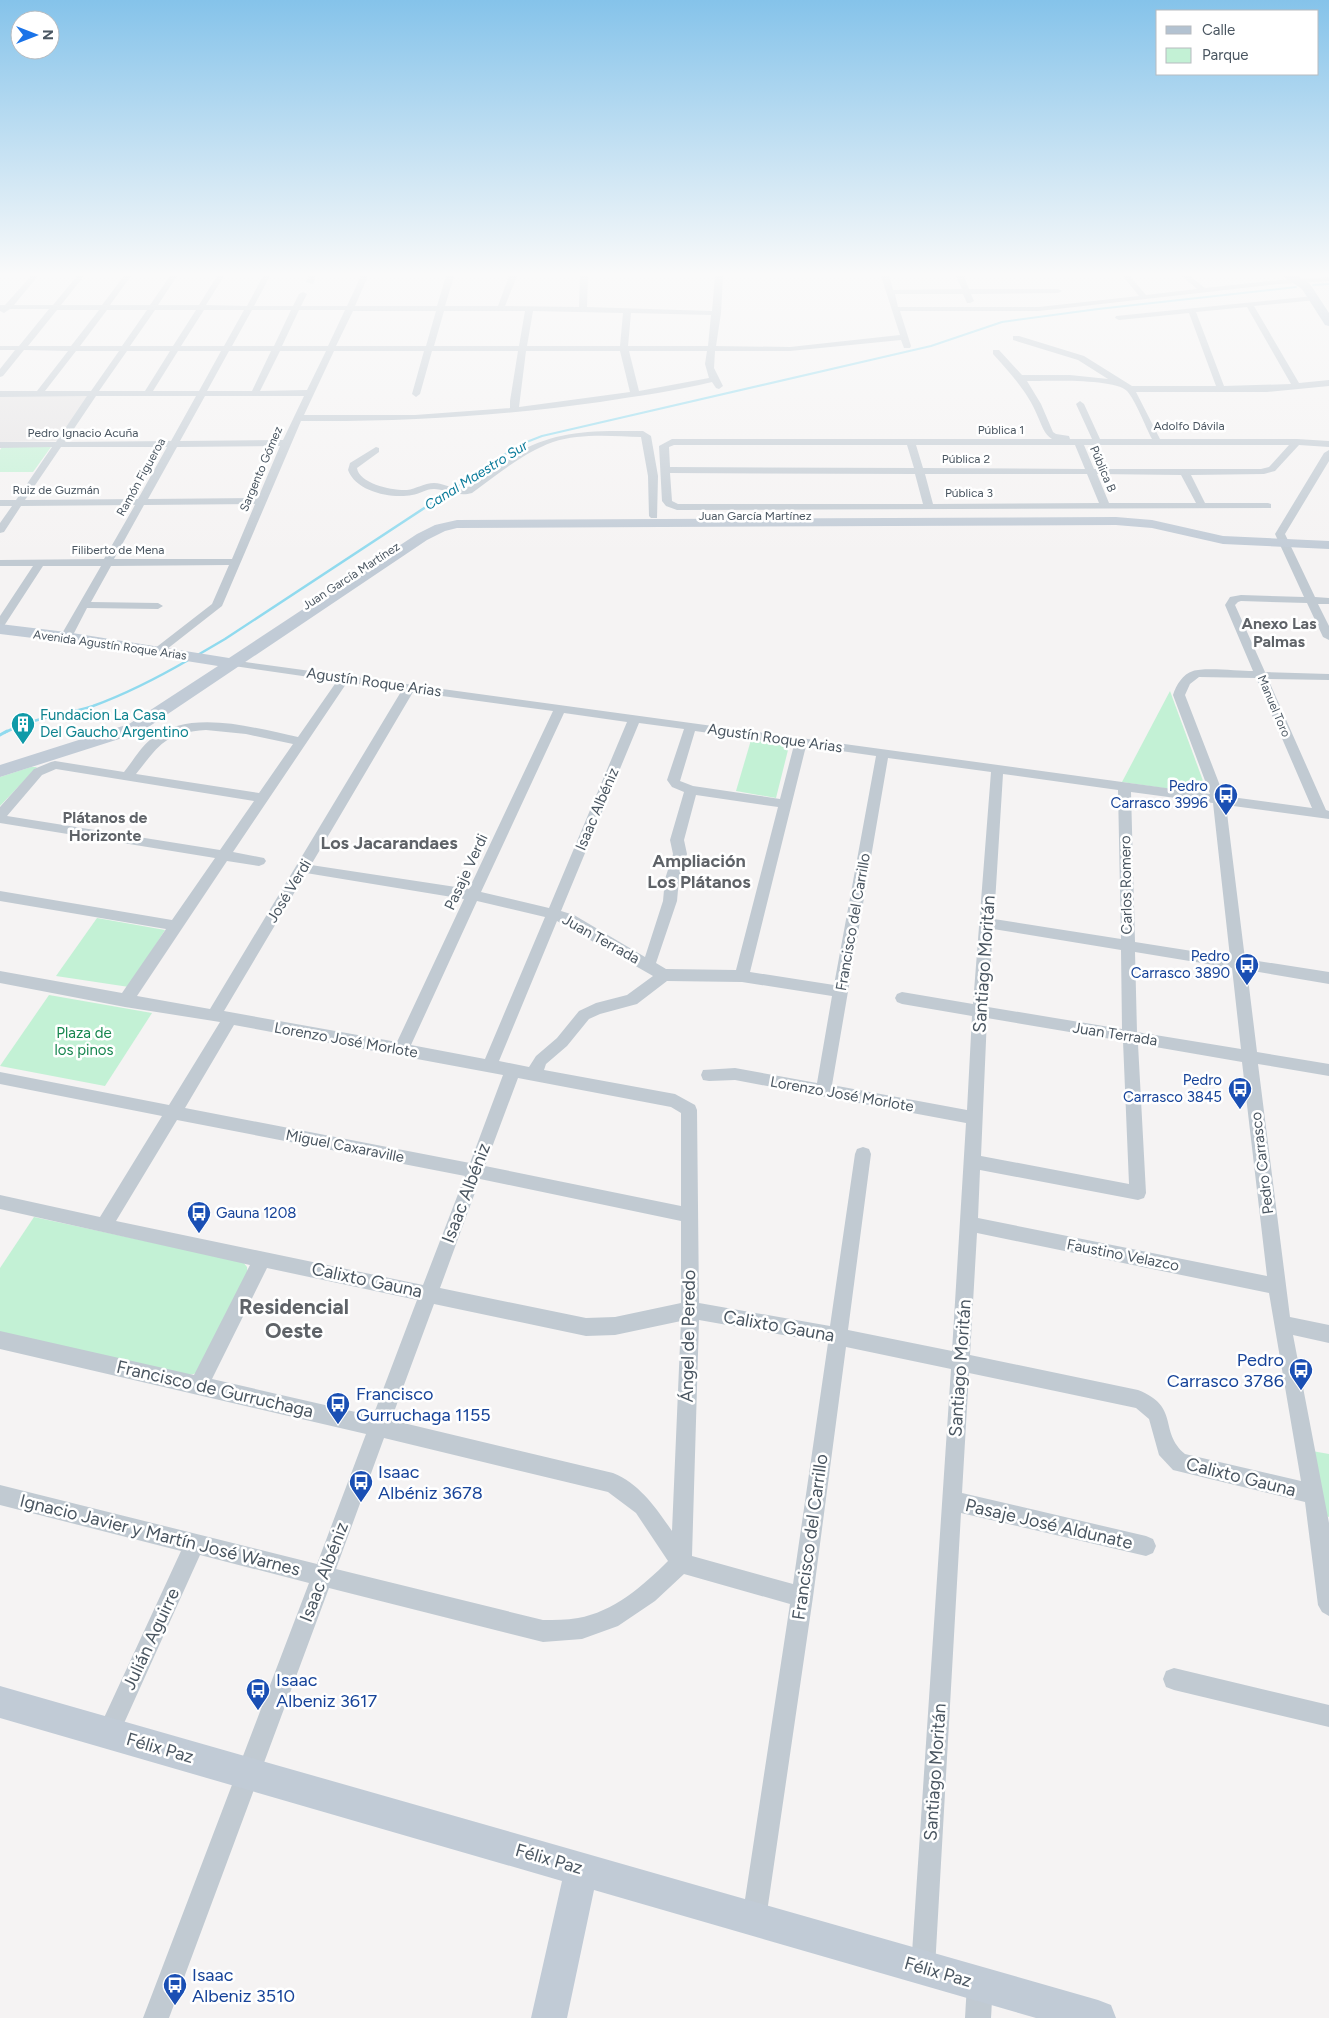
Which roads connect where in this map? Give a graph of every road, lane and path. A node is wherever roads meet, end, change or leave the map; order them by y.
1 (57, 370) edge
2 (110, 370) edge
3 (162, 370) edge
4 (214, 370) edge
5 (266, 370) edge
6 (322, 370) edge
7 (423, 370) edge
8 (519, 370) edge
9 (629, 370) edge
10 (712, 370) edge
11 (1013, 370) edge
12 (1101, 370) edge
13 (1214, 370) edge
14 (1287, 370) edge
15 (1020, 378) junction
16 (1119, 382) junction
17 (1329, 384) edge
18 (1297, 387) junction
19 (1130, 389) junction
20 (1221, 389) junction
21 (255, 393) junction
22 (310, 393) junction
23 (0, 394) edge
24 (38, 394) junction
25 (94, 394) junction
26 (147, 394) junction
27 (201, 394) junction
28 (416, 394) dead end
29 (635, 394) junction
30 (1080, 404) dead end
31 (514, 410) junction
32 (299, 418) junction
33 (1096, 438) junction
34 (1156, 438) junction
35 (911, 442) junction
36 (1078, 442) junction
37 (1297, 442) junction
38 (286, 443) junction
39 (1329, 444) edge
40 (0, 445) edge
41 (58, 445) junction
42 (172, 445) junction
43 (376, 450) dead end
44 (1329, 453) edge
45 (665, 470) junction
46 (919, 471) junction
47 (1184, 471) junction
48 (1090, 472) junction
49 (263, 501) junction
50 (0, 503) edge
51 (19, 503) junction
52 (140, 503) junction
53 (1105, 505) junction
54 (929, 506) junction
55 (1202, 506) junction
56 (1268, 506) dead end
57 (654, 516) junction
58 (0, 530) edge
59 (1329, 540) edge
60 (1282, 541) junction
61 (1329, 545) edge
62 (108, 562) junction
63 (237, 562) junction
64 (0, 563) edge
65 (40, 563) junction
66 (1311, 601) junction
67 (1329, 601) edge
68 (84, 606) junction
69 (158, 606) dead end
70 (0, 624) edge
71 (0, 629) edge
72 (66, 637) junction
73 (1329, 637) edge
74 (158, 651) junction
75 (226, 662) junction
76 (1260, 675) junction
77 (1329, 678) edge
78 (340, 684) dead end
79 (410, 687) junction
80 (560, 708) junction
81 (635, 718) junction
82 (691, 726) junction
83 (301, 742) junction
84 (801, 742) junction
85 (883, 753) junction
86 (0, 764) edge
87 (997, 769) junction
88 (0, 771) edge
89 (127, 776) junction
90 (1124, 786) junction
91 (691, 790) junction
92 (263, 798) junction
93 (1219, 800) junction
94 (785, 804) junction
95 (0, 815) edge
96 (1325, 815) edge
97 (0, 820) edge
98 (224, 855) junction
99 (259, 861) dead end
100 (302, 868) junction
101 (0, 896) edge
102 (473, 896) junction
103 (553, 914) junction
104 (986, 923) junction
105 (176, 926) junction
106 (1128, 946) junction
107 (1238, 963) junction
108 (647, 965) junction
109 (664, 975) junction
110 (742, 976) junction
111 (0, 977) edge
112 (1329, 978) edge
113 (840, 992) junction
114 (902, 998) dead end
115 (125, 1001) junction
116 (980, 1012) junction
117 (222, 1018) junction
118 (1130, 1037) junction
119 (401, 1049) junction
120 (1250, 1057) junction
121 (490, 1065) junction
122 (513, 1070) junction
123 (1329, 1070) edge
124 (533, 1074) junction
125 (709, 1075) dead end
126 (0, 1078) edge
127 (823, 1091) junction
128 (689, 1110) joint
129 (172, 1112) junction
130 (974, 1118) junction
131 (863, 1154) dead end
132 (972, 1162) junction
133 (474, 1171) junction
134 (0, 1202) edge
135 (689, 1215) junction
136 (969, 1224) junction
137 (104, 1226) junction
138 (262, 1258) junction
139 (1277, 1286) junction
140 (429, 1293) junction
141 (690, 1310) junction
142 (1282, 1324) junction
143 (1329, 1334) edge
144 (837, 1336) junction
145 (2, 1345) edge
146 (960, 1362) junction
147 (199, 1385) junction
148 (378, 1426) junction
149 (1314, 1494) junction
150 (0, 1495) edge
151 (952, 1501) junction
152 (1324, 1525) edge
153 (195, 1544) junction
154 (1146, 1546) dead end
155 (681, 1562) junction
156 (322, 1576) junction
157 (802, 1597) junction
158 (1329, 1605) edge
159 (1174, 1679) dead end
160 (0, 1702) edge
161 (1329, 1716) edge
162 (108, 1733) junction
163 (248, 1774) junction
164 (582, 1868) junction
165 (754, 1919) junction
166 (923, 1968) junction
167 (980, 1984) junction
168 (156, 2018) edge
169 (549, 2018) edge
170 (978, 2018) edge
171 (1098, 2018) edge

1 - 24 street
2 - 25 street
3 - 26 street
4 - 27 street, Ramón Figueroa
5 - 21 street
6 - 22 street, Sargento Gómez
7 - 28 street
8 - 31 street
9 - 29 street
10 - 29 street
11 - 15 street
12 - 16 street
13 - 20 street
14 - 18 street
15 - 16 street
15 - 33 street, Adolfo Dávila
16 - 19 street
17 - 18 street
18 - 20 street
19 - 20 street
19 - 34 street
21 - 22 street
21 - 27 street
22 - 32 street, Sargento Gómez
23 - 24 street
24 - 25 street
25 - 26 street
25 - 41 street
26 - 27 street
27 - 42 street, Ramón Figueroa
29 - 31 street
30 - 33 street
31 - 32 street
32 - 38 street, Sargento Gómez
33 - 34 street, Adolfo Dávila
34 - 39 street, Adolfo Dávila
35 - 36 street, Pública 1
35 - 45 street, Pública 1
35 - 46 street
36 - 37 street, Pública 1
36 - 48 street, Pública B
37 - 39 street, Pública 1
37 - 47 street, Pública 2
38 - 42 street, Pedro Ignacio Acuña
38 - 49 street, Sargento Gómez
40 - 41 street, Pedro Ignacio Acuña
41 - 42 street, Pedro Ignacio Acuña
41 - 51 street
42 - 52 street, Ramón Figueroa
43 - 57 street
44 - 60 street
45 - 46 street, Pública 2
45 - 54 street, Pública 3
46 - 48 street, Pública 2
46 - 54 street
47 - 48 street, Pública 2
47 - 55 street
48 - 53 street, Pública B
49 - 52 street, Ruiz de Guzmán
49 - 63 street, Sargento Gómez
50 - 51 street, Ruiz de Guzmán
51 - 52 street, Ruiz de Guzmán
51 - 58 street
52 - 62 street, Ramón Figueroa
53 - 54 street, Pública 3
53 - 55 street, Pública 3
55 - 56 street, Pública 3
57 - 60 main road, Juan García Martínez
57 - 75 main road, Juan García Martínez
59 - 60 main road, Juan García Martínez
60 - 61 main road, Juan García Martínez
60 - 66 street
60 - 75 main road, Juan García Martínez
62 - 63 street, Filiberto de Mena
62 - 65 street, Filiberto de Mena
62 - 68 street, Ramón Figueroa
63 - 74 street, Sargento Gómez
64 - 65 street, Filiberto de Mena
65 - 70 street
66 - 67 street
66 - 73 street
66 - 76 street, Manuel Toro
68 - 69 street
68 - 72 street, Ramón Figueroa
71 - 72 main road, Avenida Agustín Roque Arias
72 - 74 main road, Avenida Agustín Roque Arias
74 - 75 main road, Avenida Agustín Roque Arias
75 - 79 street, Agustín Roque Arias
75 - 86 main road
75 - 88 main road
76 - 77 street
76 - 93 street, Pedro Carrasco
76 - 96 street, Manuel Toro
78 - 83 street
79 - 80 street, Agustín Roque Arias
79 - 100 street, José Verdi
80 - 81 street, Agustín Roque Arias
80 - 102 street, Pasaje Verdi
81 - 82 street, Agustín Roque Arias
81 - 103 street, Isaac Albéniz
82 - 84 street, Agustín Roque Arias
82 - 91 street
83 - 89 street
83 - 92 street
84 - 85 street, Agustín Roque Arias
84 - 94 street
85 - 87 street, Agustín Roque Arias
85 - 113 street, Francisco del Carrillo
87 - 90 street, Agustín Roque Arias
87 - 104 street, Santiago Moritán
89 - 92 street
89 - 95 street
90 - 93 street, Agustín Roque Arias
90 - 106 street, Carlos Romero
91 - 94 street
91 - 108 street
92 - 98 street
93 - 96 street, Agustín Roque Arias
93 - 107 street, Pedro Carrasco
94 - 110 street
97 - 98 street
98 - 99 street
98 - 105 street
100 - 102 street, Juan Terrada
100 - 117 street, José Verdi
101 - 105 street
102 - 103 street, Juan Terrada
102 - 119 street, Pasaje Verdi
103 - 108 street, Juan Terrada
103 - 121 street, Isaac Albéniz
104 - 106 street
104 - 116 street, Santiago Moritán
105 - 115 street
106 - 107 street
106 - 118 street, Carlos Romero
107 - 112 street
107 - 120 street, Pedro Carrasco
108 - 109 street, Juan Terrada
109 - 110 street, Juan Terrada
109 - 124 street
110 - 113 street, Juan Terrada
111 - 115 street, Lorenzo José Morlote
113 - 127 street, Francisco del Carrillo
114 - 116 street, Juan Terrada
115 - 117 street, Lorenzo José Morlote
116 - 118 street, Juan Terrada
116 - 130 street, Santiago Moritán
117 - 119 street, Lorenzo José Morlote
117 - 129 street, José Verdi
118 - 120 street, Juan Terrada
118 - 132 street, Carlos Romero
119 - 121 street, Lorenzo José Morlote
120 - 123 street, Juan Terrada
120 - 139 street, Pedro Carrasco
121 - 122 street, Lorenzo José Morlote
122 - 124 street, Lorenzo José Morlote
122 - 133 street, Isaac Albéniz
124 - 128 street, Lorenzo José Morlote
125 - 127 street, Lorenzo José Morlote
126 - 129 street, Miguel Caxaraville
127 - 130 street, Lorenzo José Morlote
128 - 135 street, Ángel de Peredo
129 - 133 street, Miguel Caxaraville
129 - 137 street, José Verdi
130 - 132 street, Santiago Moritán
131 - 144 street, Francisco del Carrillo
132 - 136 street, Santiago Moritán
133 - 135 street, Miguel Caxaraville
133 - 140 street, Isaac Albéniz
134 - 137 street, Calixto Gauna
135 - 141 street, Ángel de Peredo
136 - 139 street, Faustino Velazco
136 - 146 street, Santiago Moritán
137 - 138 street, Calixto Gauna
138 - 140 street, Calixto Gauna
138 - 147 street
139 - 142 street, Pedro Carrasco
140 - 141 street, Calixto Gauna
140 - 148 street, Isaac Albéniz
141 - 144 street, Calixto Gauna
141 - 155 street, Ángel de Peredo
142 - 143 street
142 - 149 street, Pedro Carrasco
144 - 146 street, Calixto Gauna
144 - 157 street, Francisco del Carrillo
145 - 147 street, Francisco de Gurruchaga
146 - 149 street, Calixto Gauna
146 - 151 street, Santiago Moritán
147 - 148 street, Francisco de Gurruchaga
148 - 155 street, Francisco de Gurruchaga
148 - 156 street, Isaac Albéniz
149 - 152 street, Pedro Carrasco
150 - 153 street, Ignacio Javier y Martín José Warnes
151 - 154 street, Pasaje José Aldunate
151 - 166 street, Santiago Moritán
152 - 158 street, Pedro Carrasco
153 - 156 street, Ignacio Javier y Martín José Warnes
153 - 162 street, Julián Aguirre
155 - 156 street, Ignacio Javier y Martín José Warnes
155 - 157 street
156 - 163 street, Isaac Albéniz
157 - 165 street, Francisco del Carrillo
159 - 161 street
160 - 162 main road, Félix Paz
162 - 163 main road, Félix Paz
163 - 164 main road, Félix Paz
163 - 168 street, Isaac Albéniz
164 - 165 main road, Félix Paz
164 - 169 main road
165 - 166 main road, Félix Paz
166 - 167 main road, Félix Paz
167 - 170 street
167 - 171 main road, Félix Paz

